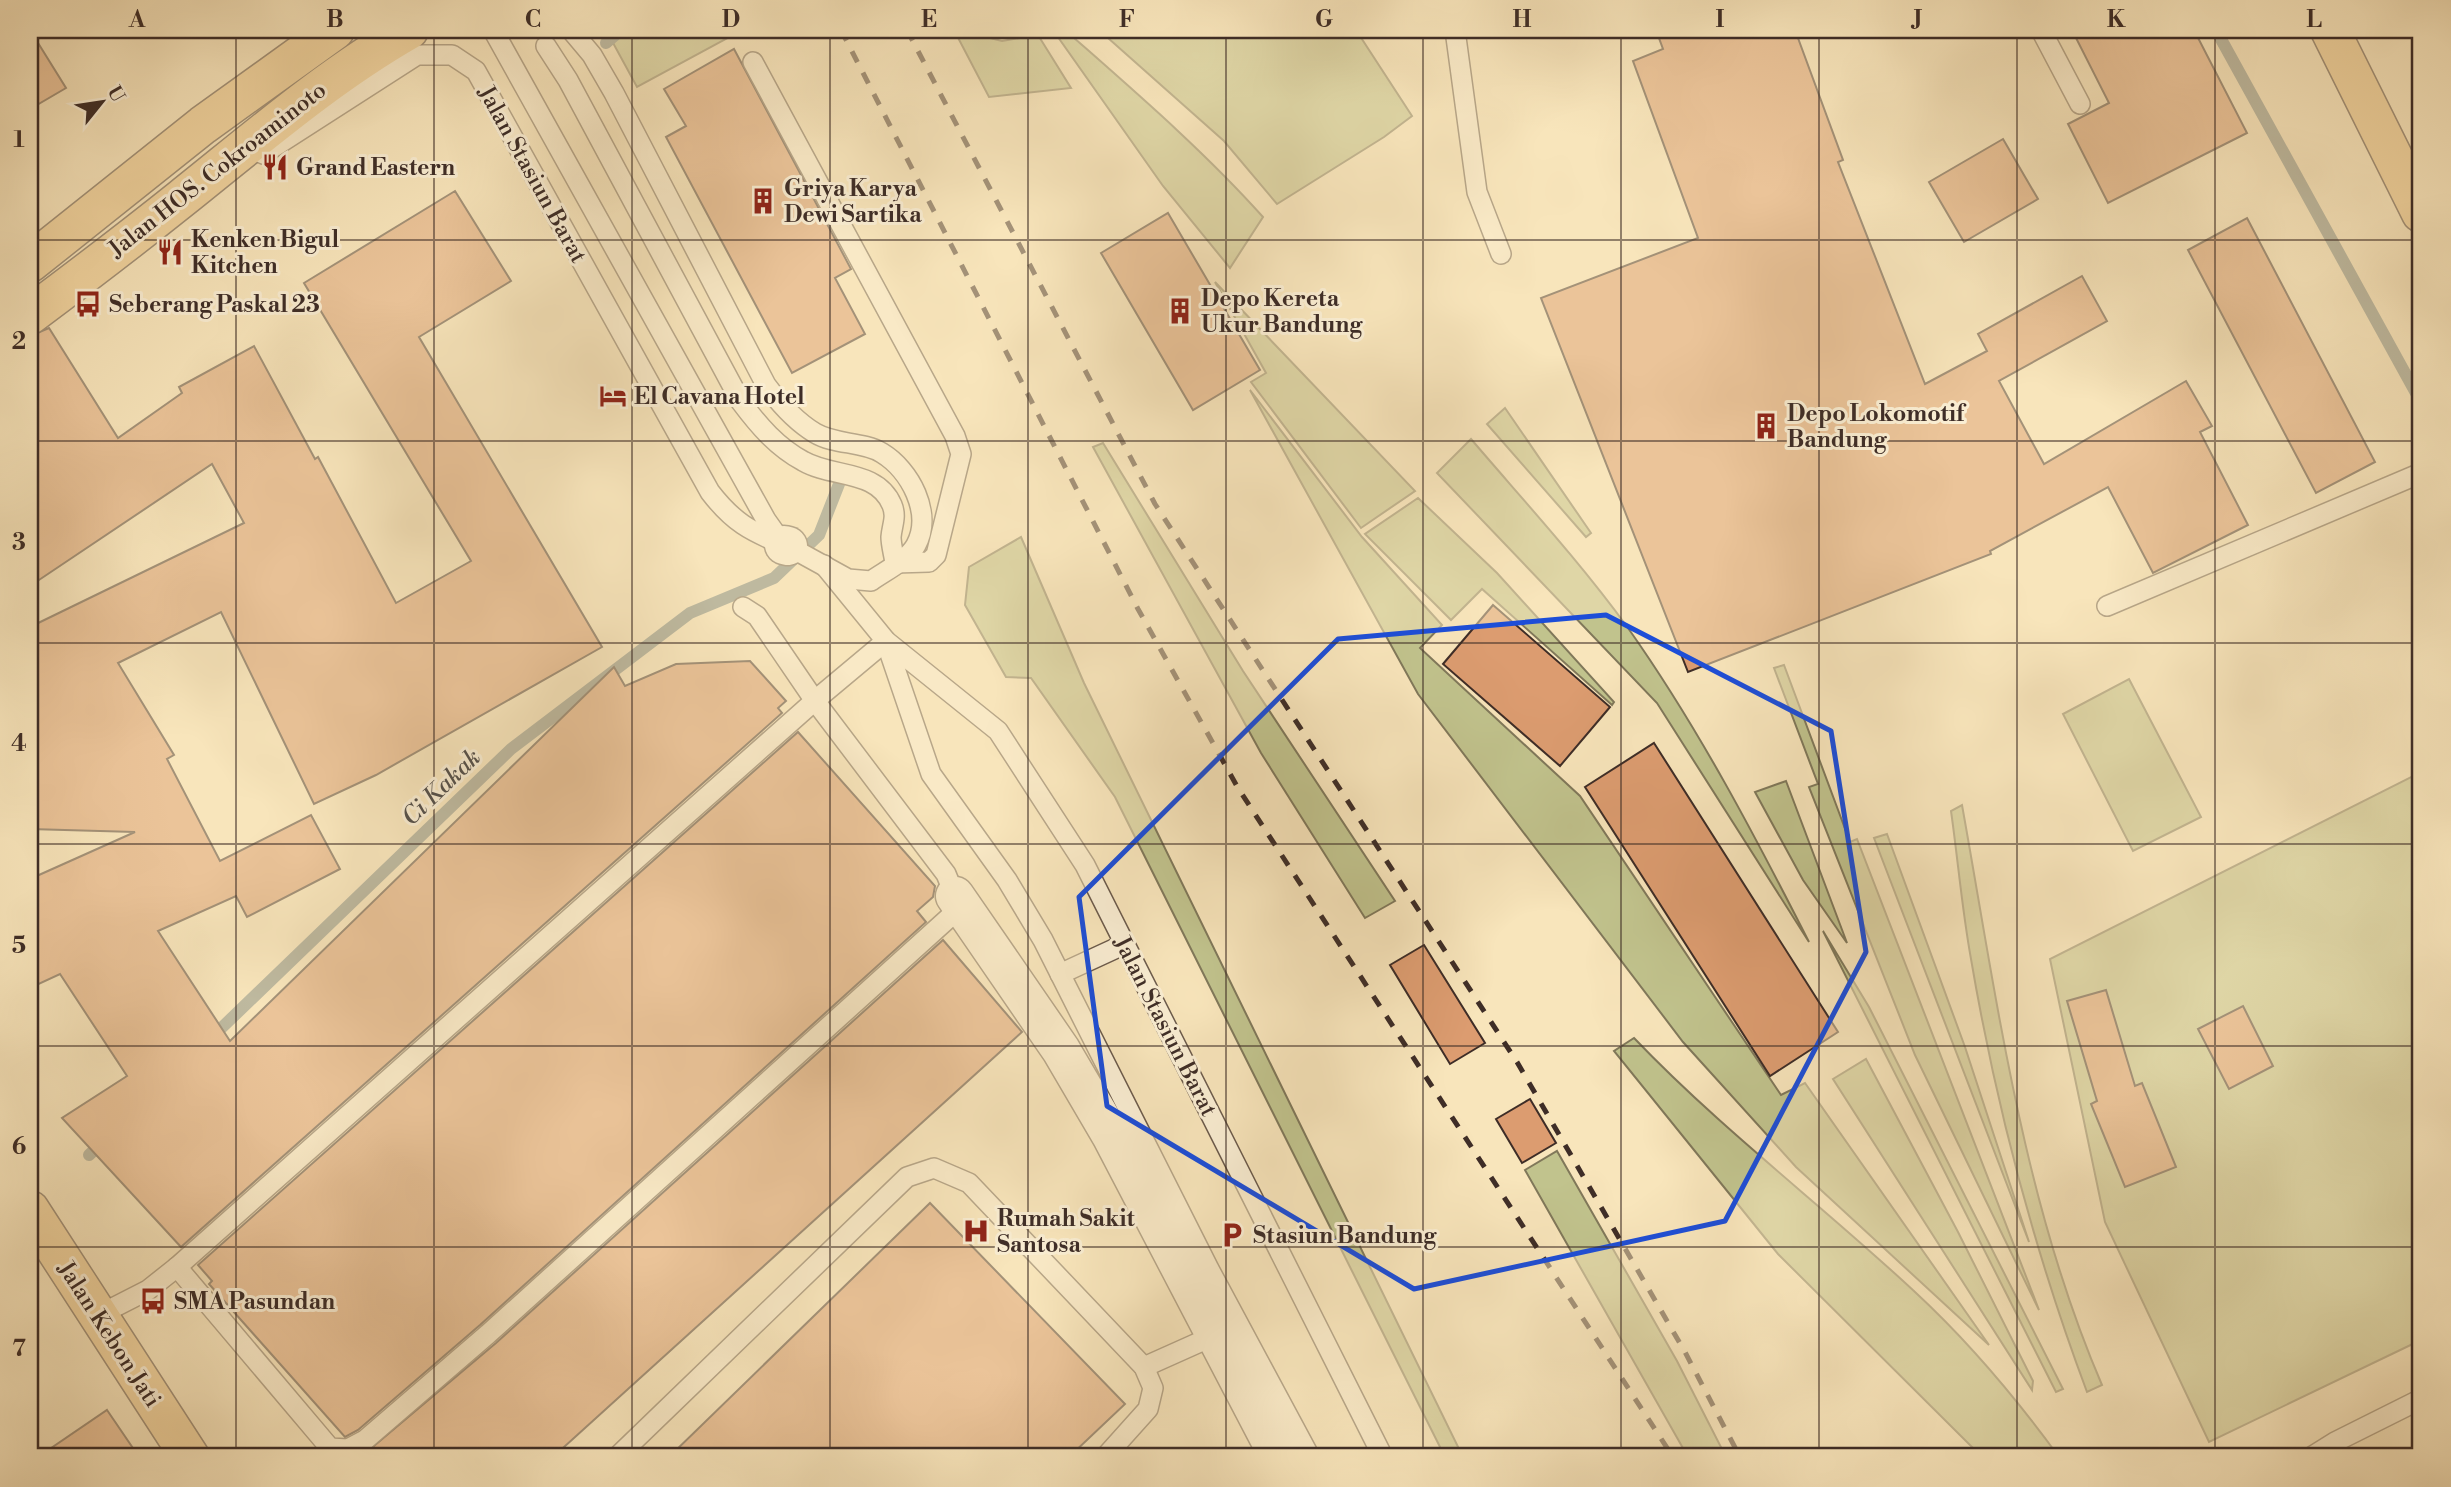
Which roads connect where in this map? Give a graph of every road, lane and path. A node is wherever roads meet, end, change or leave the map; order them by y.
1 (304, 30) edge
2 (335, 30) edge
3 (409, 30) edge
4 (494, 30) edge
5 (571, 30) edge
6 (1455, 30) edge
7 (2041, 30) edge
8 (2330, 30) edge
9 (546, 46) dead end
10 (753, 62) dead end
11 (264, 79) junction
12 (2080, 104) dead end
13 (155, 164) junction
14 (182, 198) junction
15 (2421, 213) edge
16 (1502, 254) dead end
17 (31, 258) edge
18 (30, 315) edge
19 (2421, 473) edge
20 (803, 554) junction
21 (895, 563) junction
22 (2107, 606) dead end
23 (743, 607) dead end
24 (886, 641) junction
25 (815, 701) junction
26 (955, 896) junction
27 (1125, 944) junction
28 (1060, 974) junction
29 (30, 1210) edge
30 (177, 1267) junction
31 (99, 1315) junction
32 (1227, 1329) junction
33 (1144, 1367) junction
34 (2421, 1399) edge
35 (190, 1457) edge
36 (617, 1457) edge
37 (1105, 1457) edge
38 (1279, 1457) edge
39 (1310, 1457) edge
40 (1383, 1457) edge
41 (2311, 1457) edge

1 - 11 lane
2 - 11 main road, Jalan HOS. Cokroaminoto
3 - 14 main road, Jalan HOS. Cokroaminoto
4 - 20 lane, Jalan Stasiun Barat
5 - 21 lane
6 - 16 lane
7 - 12 lane
8 - 15 main road
9 - 21 lane
10 - 21 lane
11 - 13 main road, Jalan HOS. Cokroaminoto
13 - 14 main road
13 - 17 main road, Jalan HOS. Cokroaminoto
14 - 18 main road, Jalan HOS. Cokroaminoto
14 - 20 lane, Jalan Stasiun Barat
19 - 22 lane
20 - 21 lane
20 - 24 lane, Jalan Stasiun Barat
23 - 25 lane
24 - 25 lane
24 - 27 lane, Jalan Stasiun Barat
24 - 28 lane, Jalan Stasiun Barat
25 - 26 lane
25 - 30 lane
26 - 30 lane
26 - 32 street
27 - 28 lane
27 - 40 lane, Jalan Stasiun Barat
28 - 32 lane, Jalan Stasiun Barat
29 - 31 main road, Jalan Kebon Jati
30 - 31 lane
31 - 35 main road, Jalan Kebon Jati
32 - 33 lane
32 - 38 street
32 - 39 lane, Jalan Stasiun Barat
33 - 36 lane
33 - 37 lane
34 - 41 lane

